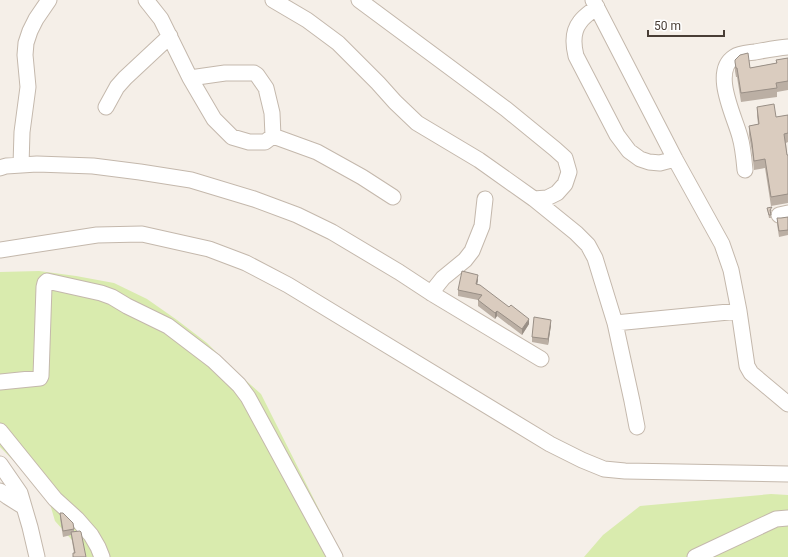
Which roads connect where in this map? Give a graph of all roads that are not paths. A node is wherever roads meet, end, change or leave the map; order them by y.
1 (49, 0) edge
2 (146, 0) edge
3 (273, 0) edge
4 (360, 0) edge
5 (595, 3) edge
6 (170, 36) junction
7 (788, 47) edge
8 (190, 78) junction
9 (106, 107) dead end
10 (273, 136) junction
11 (675, 159) junction
12 (21, 165) junction
13 (0, 168) edge
14 (745, 170) dead end
15 (393, 197) dead end
16 (485, 199) dead end
17 (534, 199) junction
18 (0, 250) edge
19 (431, 293) junction
20 (739, 311) junction
21 (615, 323) junction
22 (541, 359) dead end
23 (0, 382) edge
24 (788, 404) edge
25 (637, 427) dead end
26 (0, 431) edge
27 (0, 464) edge
28 (788, 474) edge
29 (0, 491) edge
30 (24, 507) junction
31 (788, 518) edge
32 (37, 557) edge
33 (102, 557) edge
34 (335, 557) edge
35 (695, 557) edge

1 - 12 street
2 - 6 street
3 - 17 street
4 - 17 street
5 - 11 street
5 - 11 street
6 - 8 street
6 - 9 street
7 - 14 street
8 - 10 street
8 - 10 street
10 - 15 street
11 - 20 street
12 - 13 street
12 - 19 street
16 - 19 street
17 - 21 street
18 - 28 street
19 - 22 street
20 - 21 street
20 - 24 street
21 - 25 street
23 - 34 street
26 - 33 street
27 - 30 street
29 - 30 street
30 - 32 street
31 - 35 street

